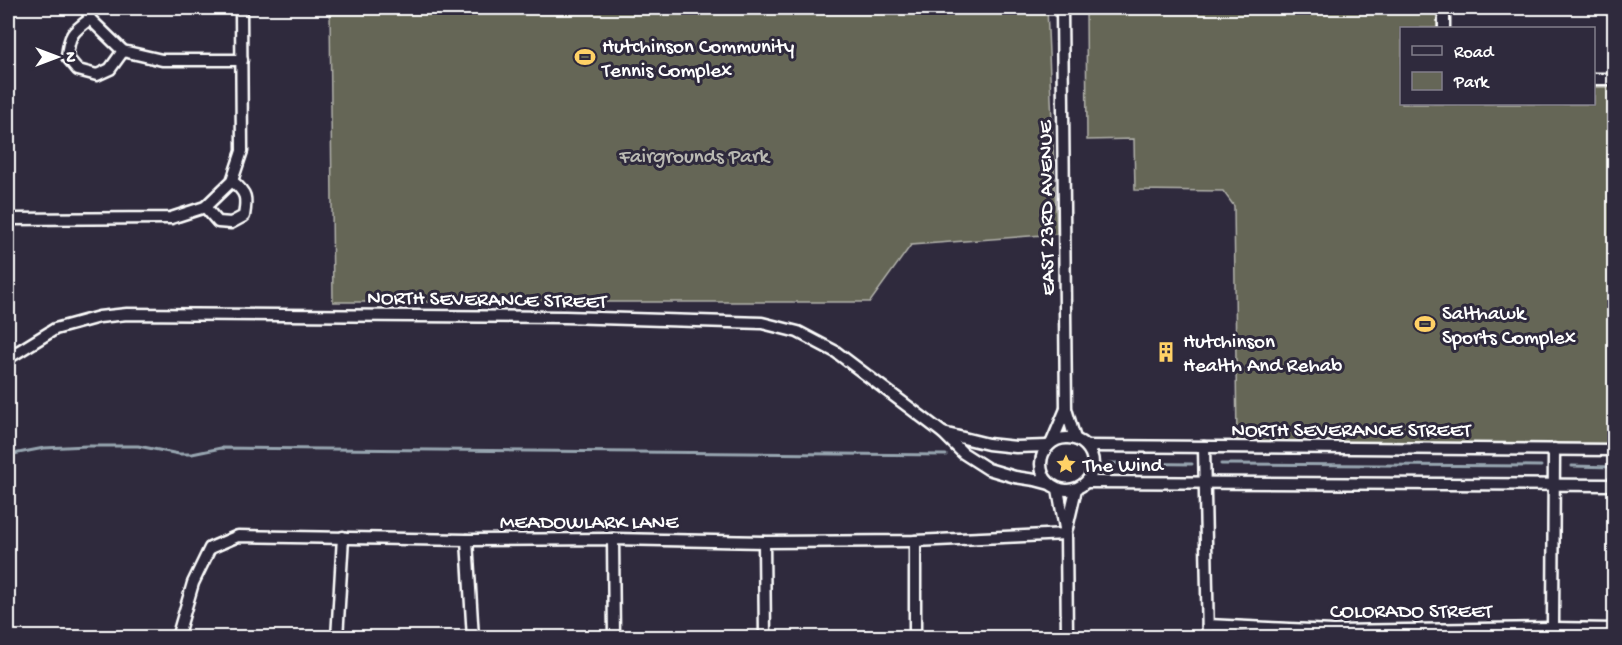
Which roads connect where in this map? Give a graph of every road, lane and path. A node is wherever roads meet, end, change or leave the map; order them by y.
1 (241, 8) edge
2 (1062, 8) edge
3 (1444, 8) edge
4 (89, 13) edge
5 (1444, 27) edge
6 (123, 51) junction
7 (242, 60) junction
8 (1595, 79) edge
9 (1614, 79) edge
10 (232, 181) junction
11 (205, 207) junction
12 (8, 219) edge
13 (8, 357) edge
14 (1066, 408) junction
15 (943, 433) junction
16 (1075, 439) junction
17 (1050, 444) junction
18 (1087, 446) junction
19 (1204, 447) junction
20 (1554, 449) junction
21 (1614, 450) edge
22 (1087, 482) junction
23 (1204, 482) junction
24 (1553, 485) junction
25 (1614, 486) edge
26 (1054, 487) junction
27 (1076, 489) junction
28 (1066, 534) junction
29 (343, 537) junction
30 (613, 539) junction
31 (467, 540) junction
32 (915, 541) junction
33 (764, 543) junction
34 (1208, 625) junction
35 (1552, 628) junction
36 (1614, 629) edge
37 (1333, 634) edge
38 (177, 638) edge
39 (337, 638) edge
40 (473, 638) edge
41 (614, 638) edge
42 (765, 638) edge
43 (915, 638) edge
44 (1067, 638) edge
45 (1208, 638) edge

1 - 7 street
2 - 14 street, EAST 23RD AVENUE
3 - 5 street
4 - 6 street
4 - 6 street
6 - 7 street
7 - 10 street
8 - 9 street
10 - 11 street
10 - 11 street
11 - 12 street
13 - 15 street, NORTH SEVERANCE STREET
14 - 16 street, EAST 23RD AVENUE
14 - 17 street, EAST 23RD AVENUE
15 - 17 street, NORTH SEVERANCE STREET
15 - 26 street, NORTH SEVERANCE STREET
16 - 17 street
16 - 18 street
17 - 26 street
18 - 19 street, NORTH SEVERANCE STREET
18 - 22 street
19 - 20 street, NORTH SEVERANCE STREET
19 - 23 street
20 - 21 street, NORTH SEVERANCE STREET
20 - 24 street
22 - 23 street
22 - 27 street
23 - 24 street
23 - 34 street
24 - 25 street
24 - 35 street
26 - 27 street
26 - 28 street
27 - 28 street
28 - 32 street, MEADOWLARK LANE
28 - 44 street
29 - 31 street, MEADOWLARK LANE
29 - 38 street, MEADOWLARK LANE
29 - 39 street
30 - 31 street, MEADOWLARK LANE
30 - 33 street, MEADOWLARK LANE
30 - 41 street
31 - 40 street
32 - 33 street, MEADOWLARK LANE
32 - 43 street
33 - 42 street
34 - 37 street, COLORADO STREET
34 - 45 street
35 - 36 street, COLORADO STREET
35 - 37 street, COLORADO STREET

